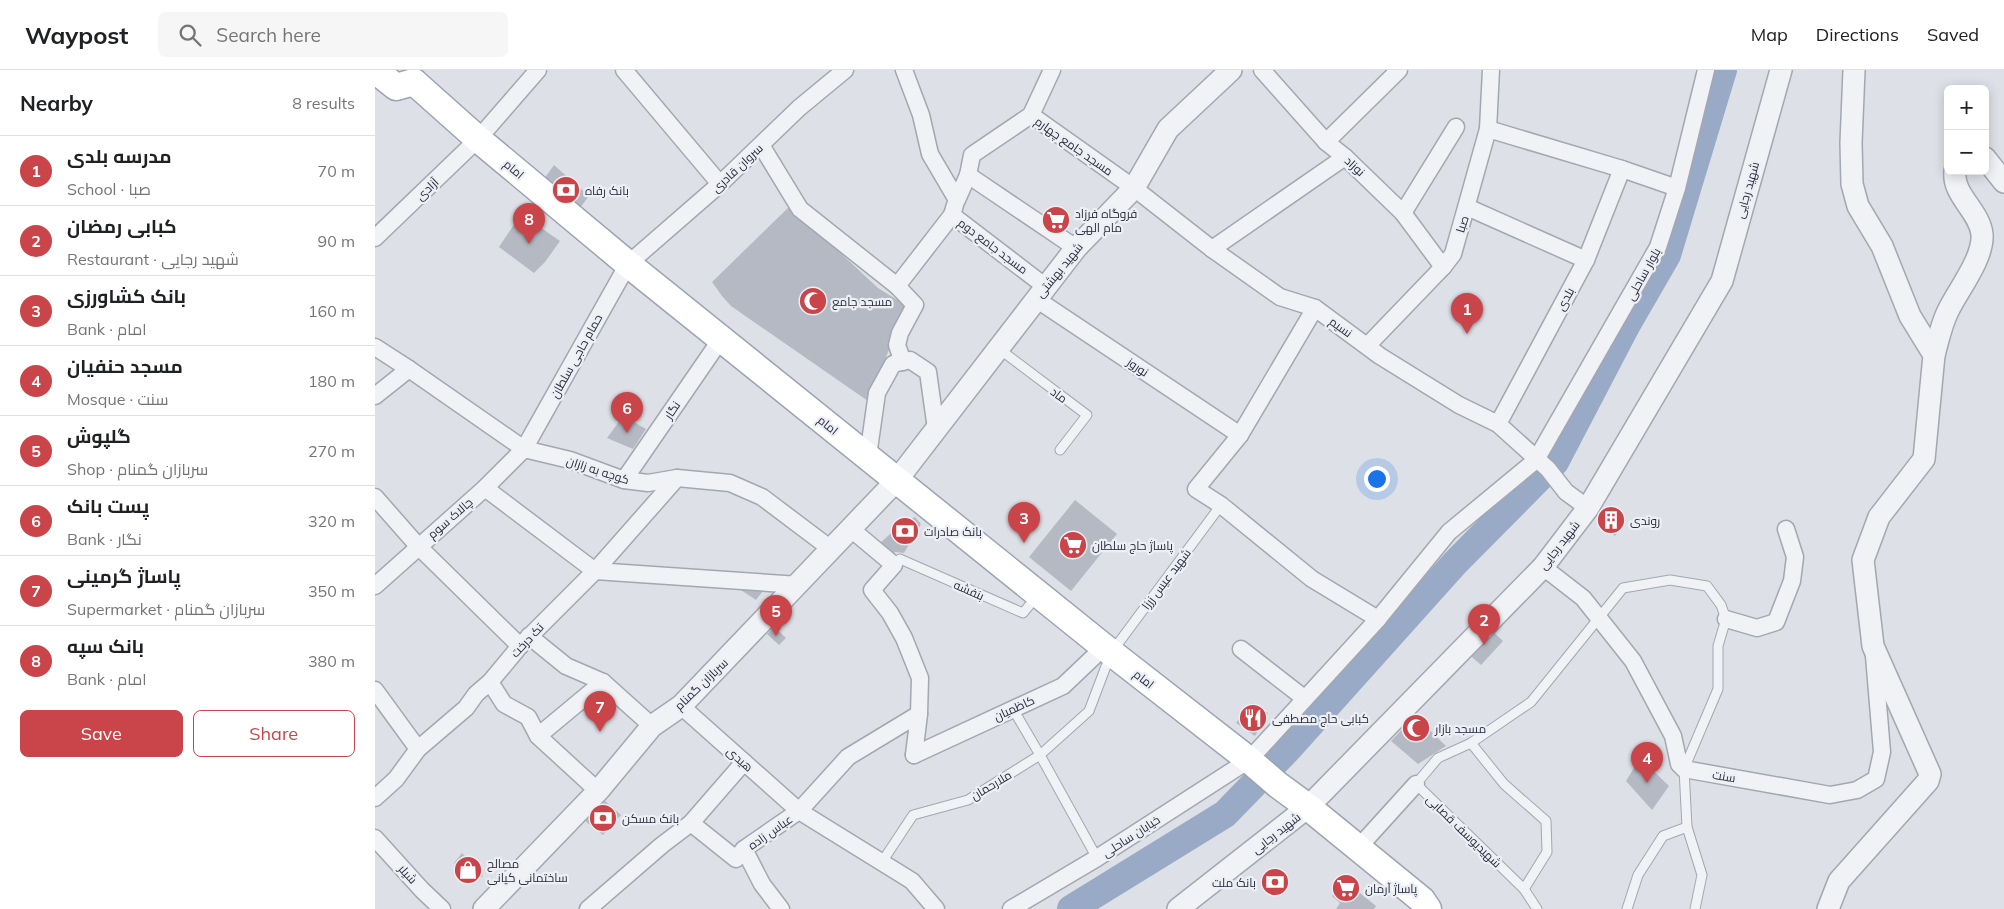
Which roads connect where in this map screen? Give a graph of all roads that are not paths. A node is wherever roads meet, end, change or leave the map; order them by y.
1 (375, 70) edge
2 (538, 70) edge
3 (624, 70) edge
4 (845, 70) edge
5 (903, 70) edge
6 (1053, 70) edge
7 (1231, 70) edge
8 (1262, 70) edge
9 (1399, 70) edge
10 (1489, 70) edge
11 (1706, 70) edge
12 (1781, 70) edge
13 (1854, 70) edge
14 (415, 76) edge
15 (1031, 115) junction
16 (1456, 127) dead end
17 (1487, 129) junction
18 (478, 139) junction
19 (1326, 142) junction
20 (761, 145) junction
21 (1345, 157) junction
22 (1989, 163) edge
23 (1621, 169) junction
24 (968, 175) junction
25 (1954, 175) edge
26 (2004, 182) edge
27 (720, 184) junction
28 (1134, 188) junction
29 (1677, 188) junction
30 (1467, 207) junction
31 (954, 208) junction
32 (1403, 213) junction
33 (375, 238) edge
34 (1076, 248) junction
35 (1211, 249) junction
36 (1586, 260) junction
37 (628, 264) junction
38 (1443, 267) junction
39 (897, 286) junction
40 (1041, 293) junction
41 (1315, 308) junction
42 (721, 339) junction
43 (1367, 346) junction
44 (375, 347) edge
45 (998, 348) junction
46 (1934, 355) junction
47 (903, 362) junction
48 (409, 368) junction
49 (375, 396) edge
50 (1498, 424) junction
51 (936, 429) junction
52 (1240, 435) junction
53 (524, 449) junction
54 (1060, 450) dead end
55 (868, 456) junction
56 (1542, 465) junction
57 (677, 478) junction
58 (624, 480) junction
59 (897, 480) junction
60 (485, 488) junction
61 (375, 497) edge
62 (1221, 505) junction
63 (1587, 508) junction
64 (851, 529) junction
65 (1786, 529) dead end
66 (418, 546) junction
67 (831, 549) junction
68 (894, 565) junction
69 (1543, 567) junction
70 (595, 571) junction
71 (799, 585) junction
72 (375, 586) edge
73 (1038, 594) junction
74 (1599, 617) junction
75 (1378, 619) junction
76 (1726, 619) junction
77 (525, 641) junction
78 (1873, 646) junction
79 (1241, 649) dead end
80 (1107, 650) junction
81 (490, 682) junction
82 (603, 682) junction
83 (375, 690) edge
84 (1304, 698) junction
85 (681, 706) junction
86 (1013, 709) junction
87 (919, 714) junction
88 (652, 726) junction
89 (538, 736) junction
90 (1471, 743) junction
91 (418, 749) junction
92 (1040, 755) junction
93 (1249, 760) junction
94 (744, 762) junction
95 (1685, 769) junction
96 (1416, 784) junction
97 (598, 791) junction
98 (375, 798) edge
99 (1308, 807) junction
100 (799, 812) junction
101 (691, 823) junction
102 (1687, 827) junction
103 (375, 838) edge
104 (1358, 848) junction
105 (744, 849) junction
106 (1097, 858) junction
107 (882, 862) junction
108 (1524, 890) junction
109 (1422, 906) edge
110 (1183, 908) edge
111 (442, 909) edge
112 (484, 909) edge
113 (588, 909) edge
114 (781, 909) edge
115 (936, 909) edge
116 (1011, 909) edge
117 (1537, 909) edge
118 (1627, 909) edge
119 (1695, 909) edge
120 (1828, 909) edge

1 - 14 main road
2 - 18 street, آزادی
3 - 27 street
4 - 20 street, سروان قادری
5 - 31 street
6 - 15 street, مسجد جامع چهارم
7 - 28 street, شهید بهشتی
8 - 19 street, نوزاد
9 - 19 street
10 - 17 street, صبا
11 - 29 street, بلوار ساحلی
12 - 63 street, شهید رجایی
13 - 46 street
14 - 18 main road, امام
15 - 24 street
15 - 28 street, مسجد جامع چهارم
16 - 32 street
17 - 23 street
17 - 30 street, صبا
18 - 33 street, آزادی
18 - 37 main road, امام
19 - 21 street, نوزاد
20 - 27 street, سروان قادری
20 - 39 street
21 - 32 street, نوزاد
21 - 35 street
22 - 26 street
23 - 29 street
23 - 36 street, بلدی
24 - 31 street
24 - 34 street
25 - 46 street
27 - 37 street, سروان قادری
28 - 34 street, شهید بهشتی
28 - 35 street, نسیم
29 - 56 street, بلوار ساحلی
30 - 36 street
30 - 38 street, صبا
31 - 39 street
31 - 40 street, مسجد جامع دوم
32 - 38 street, نوزاد
34 - 40 street, شهید بهشتی
35 - 41 street, نسیم
36 - 50 street, بلدی
37 - 42 main road, امام
37 - 53 street, حمام حاجی سلطان
38 - 43 street, صبا
39 - 47 street
40 - 45 street, شهید بهشتی
40 - 52 street, نوروز
41 - 43 street, نسیم
41 - 52 street
42 - 55 main road, امام
42 - 58 street, نگار
43 - 50 street, نسیم
44 - 48 street
45 - 51 street, شهید بهشتی
45 - 54 lane, ماد
46 - 78 street
47 - 51 street
47 - 55 street
48 - 49 street
48 - 53 street
50 - 56 street, نسیم
51 - 59 street, شهید بهشتی
52 - 62 street
53 - 58 street, کوچه به زازان
53 - 60 street, چالاک سوم
55 - 59 main road, امام
56 - 63 street, نسیم
56 - 75 street, خیابان ساحلی
57 - 58 street, کوچه به زازان
57 - 67 street, کوچه به زازان
57 - 70 street, تک درخت
59 - 64 street, سربازان گمنام
59 - 73 main road, امام
60 - 66 street, چالاک سوم
60 - 70 street
61 - 66 street
62 - 75 street
62 - 80 lane, شهید عیس زرزا
63 - 69 street, شهید رجایی
64 - 67 street, سربازان گمنام
64 - 68 street
65 - 76 street
66 - 72 street, چالاک سوم
66 - 77 street
67 - 71 street, سربازان گمنام
68 - 73 lane, بنفشه
68 - 87 street
69 - 74 street
69 - 99 street, شهید رجایی
70 - 71 street
70 - 77 street, تک درخت
71 - 85 street, سربازان گمنام
73 - 80 main road, امام
74 - 76 lane, شهیدیوسف قصابی
74 - 90 lane, شهیدیوسف قصابی
74 - 95 street
75 - 84 street, خیابان ساحلی
76 - 95 lane
77 - 81 street, تک درخت
77 - 82 street
78 - 95 street, سنت
78 - 120 street
79 - 84 street
80 - 86 street, کاظمیان
80 - 92 lane, شهید عیس زرزا
80 - 93 main road, امام
81 - 89 street
81 - 91 street, تک درخت
82 - 88 street
82 - 89 street
83 - 91 street
84 - 93 street, خیابان ساحلی
85 - 88 street, سربازان گمنام
85 - 94 street, هیدی
86 - 87 street, کاظمیان
86 - 92 lane
87 - 100 street
88 - 97 street, سربازان گمنام
89 - 97 street
90 - 96 lane, شهیدیوسف قصابی
90 - 108 lane
91 - 98 street, تک درخت
92 - 106 lane
92 - 107 lane, ملارحمان
93 - 99 main road, امام
93 - 106 street, خیابان ساحلی
94 - 100 street, هیدی
94 - 101 street
95 - 102 lane
96 - 104 street
96 - 108 lane, شهیدیوسف قصابی
97 - 112 street, سربازان گمنام
99 - 104 main road
99 - 110 street, شهید رجایی
100 - 105 street, عباس زاده
100 - 107 street, عباس زاده
101 - 105 street, عباس زاده
101 - 113 street
102 - 118 lane
102 - 119 lane
103 - 111 street, شیلر
104 - 109 main road
105 - 114 street
106 - 116 street, خیابان ساحلی
107 - 115 street, عباس زاده
108 - 117 lane, شهیدیوسف قصابی

